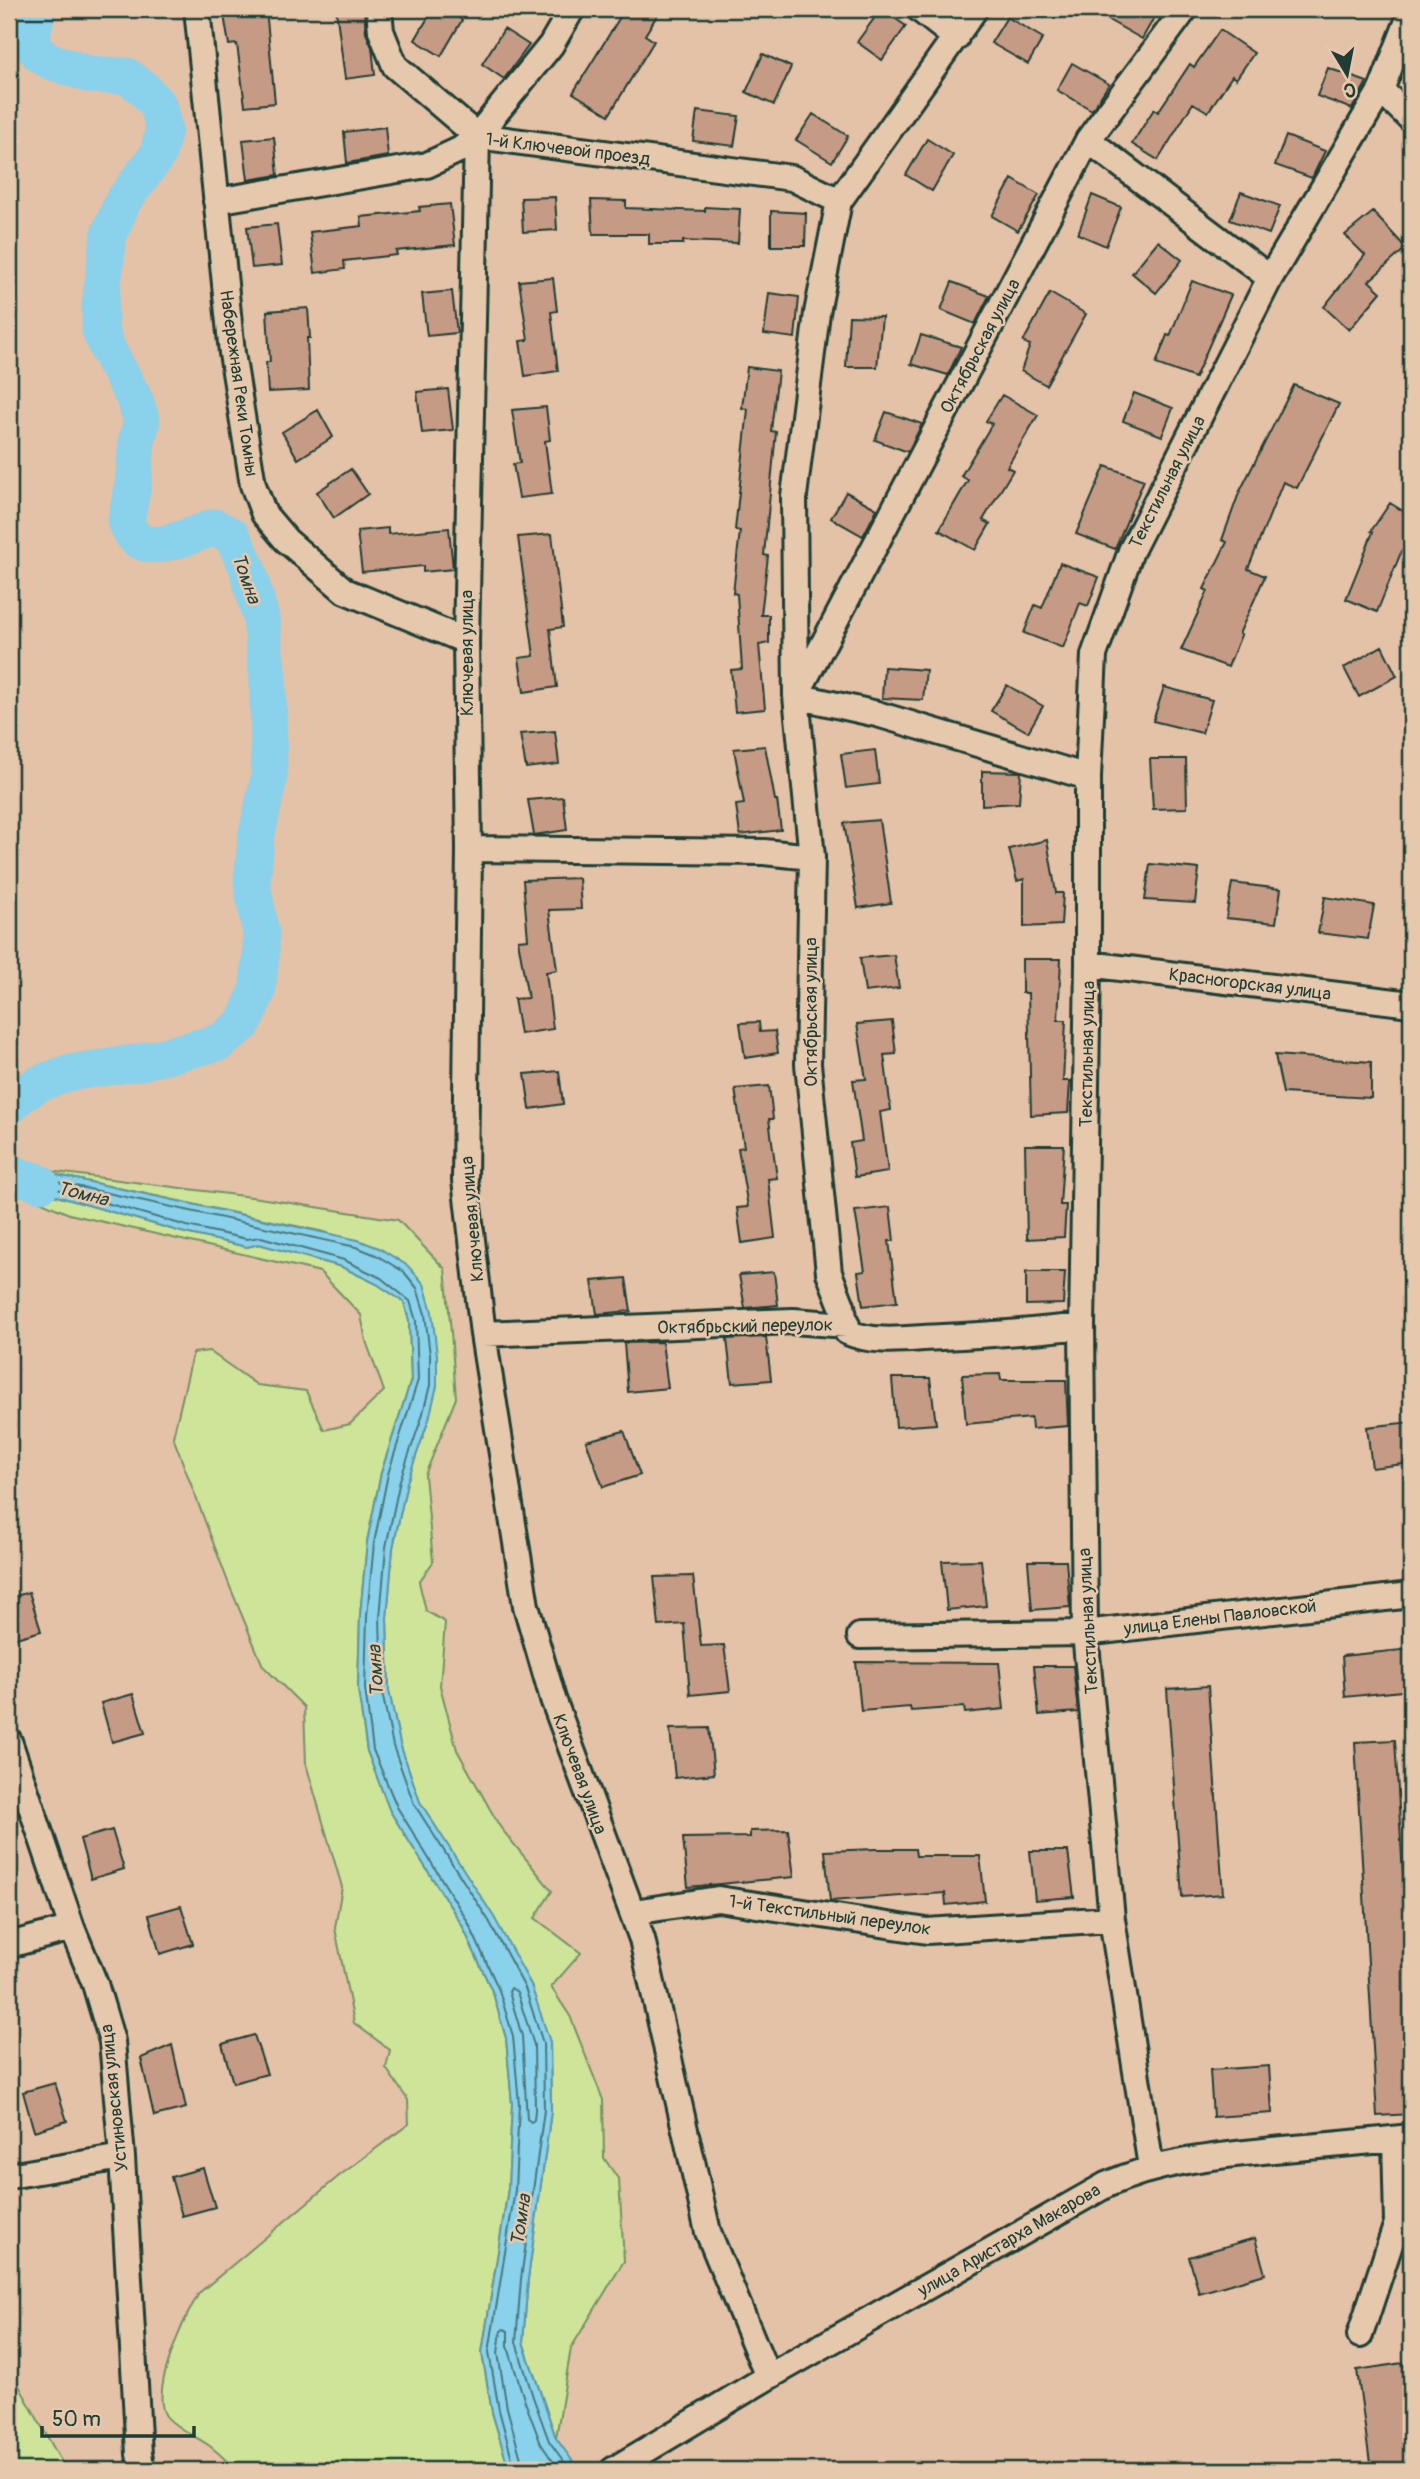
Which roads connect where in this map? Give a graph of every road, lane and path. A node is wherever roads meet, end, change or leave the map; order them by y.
1 (197, 9) edge
2 (379, 9) edge
3 (572, 9) edge
4 (919, 9) edge
5 (975, 9) edge
6 (1185, 9) edge
7 (1411, 13) edge
8 (956, 38) junction
9 (1381, 90) junction
10 (1411, 119) edge
11 (477, 136) junction
12 (1088, 140) junction
13 (216, 201) junction
14 (839, 201) junction
15 (1270, 278) junction
16 (466, 640) junction
17 (796, 696) junction
18 (1088, 777) junction
19 (469, 849) junction
20 (812, 857) junction
21 (1088, 964) junction
22 (1411, 1004) edge
23 (847, 1325) junction
24 (1082, 1326) junction
25 (483, 1334) junction
26 (1411, 1595) edge
27 (1084, 1633) junction
28 (860, 1636) dead end
29 (9, 1741) edge
30 (634, 1912) junction
31 (1112, 1919) junction
32 (72, 1928) junction
33 (9, 1945) edge
34 (1403, 2138) edge
35 (122, 2157) junction
36 (1151, 2167) junction
37 (9, 2176) edge
38 (1360, 2334) dead end
39 (768, 2377) junction
40 (142, 2470) edge
41 (613, 2470) edge

1 - 13 street, Набережная Реки Томны
2 - 11 street
3 - 11 street
4 - 8 street
5 - 8 street, Октябрьская улица
6 - 12 street, Октябрьская улица
7 - 9 street, Текстильная улица
8 - 14 street, Октябрьская улица
9 - 10 street
9 - 15 street, Текстильная улица
11 - 13 street, 1-й Ключевой проезд
11 - 14 street, 1-й Ключевой проезд
11 - 16 street, Ключевая улица
12 - 15 street
12 - 17 street, Октябрьская улица
13 - 16 street, Набережная Реки Томны
14 - 17 street, Октябрьская улица
15 - 18 street, Текстильная улица
16 - 19 street, Ключевая улица
17 - 18 street
17 - 20 street, Октябрьская улица
18 - 21 street, Текстильная улица
19 - 20 street
19 - 25 street, Ключевая улица
20 - 23 street, Октябрьская улица
21 - 22 street, Красногорская улица
21 - 24 street, Текстильная улица
23 - 24 street, Октябрьский переулок
23 - 25 street, Октябрьский переулок
24 - 27 street, Текстильная улица
25 - 30 street, Ключевая улица
26 - 27 street, улица Елены Павловской
27 - 28 street, улица Елены Павловской
27 - 31 street, Текстильная улица
29 - 32 street, Устиновская улица
30 - 31 street, 1-й Текстильный переулок
30 - 39 street, Ключевая улица
31 - 36 street, Текстильная улица
32 - 33 street
32 - 35 street, Устиновская улица
34 - 36 street, улица Аристарха Макарова
34 - 38 street
35 - 37 street
35 - 40 street, Устиновская улица
36 - 39 street, улица Аристарха Макарова
39 - 41 street, улица Аристарха Макарова

